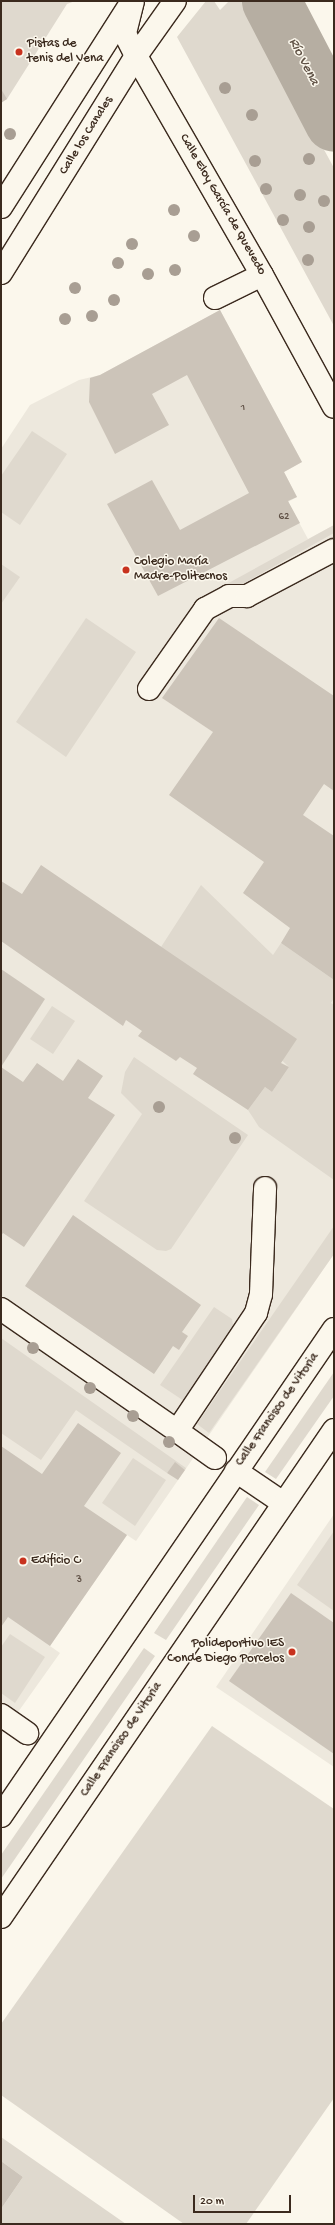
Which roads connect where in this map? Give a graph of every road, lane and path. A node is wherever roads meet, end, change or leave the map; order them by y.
1 (132, 1) edge
2 (175, 1) edge
3 (136, 56) junction
4 (1, 207) edge
5 (1, 274) edge
6 (262, 274) junction
7 (215, 298) dead end
8 (334, 407) edge
9 (334, 550) edge
10 (149, 689) dead end
11 (265, 1188) dead end
12 (1, 1309) edge
13 (334, 1329) edge
14 (334, 1430) edge
15 (177, 1431) junction
16 (208, 1452) dead end
17 (236, 1471) junction
18 (283, 1503) junction
19 (1, 1816) edge
20 (1, 1917) edge

1 - 3 street, Calle Eloy García de Quevedo
1 - 4 street
2 - 3 street, Calle los Canales
3 - 5 street, Calle los Canales
3 - 6 street, Calle Eloy García de Quevedo
6 - 7 street
6 - 8 street, Calle Eloy García de Quevedo
9 - 10 street
11 - 15 street
12 - 15 street
13 - 17 street, Calle Francisco de Vitoria
14 - 18 street, Calle Francisco de Vitoria
15 - 16 street
17 - 18 street, Calle Francisco de Vitoria
17 - 19 street, Calle Francisco de Vitoria
18 - 20 street, Calle Francisco de Vitoria

